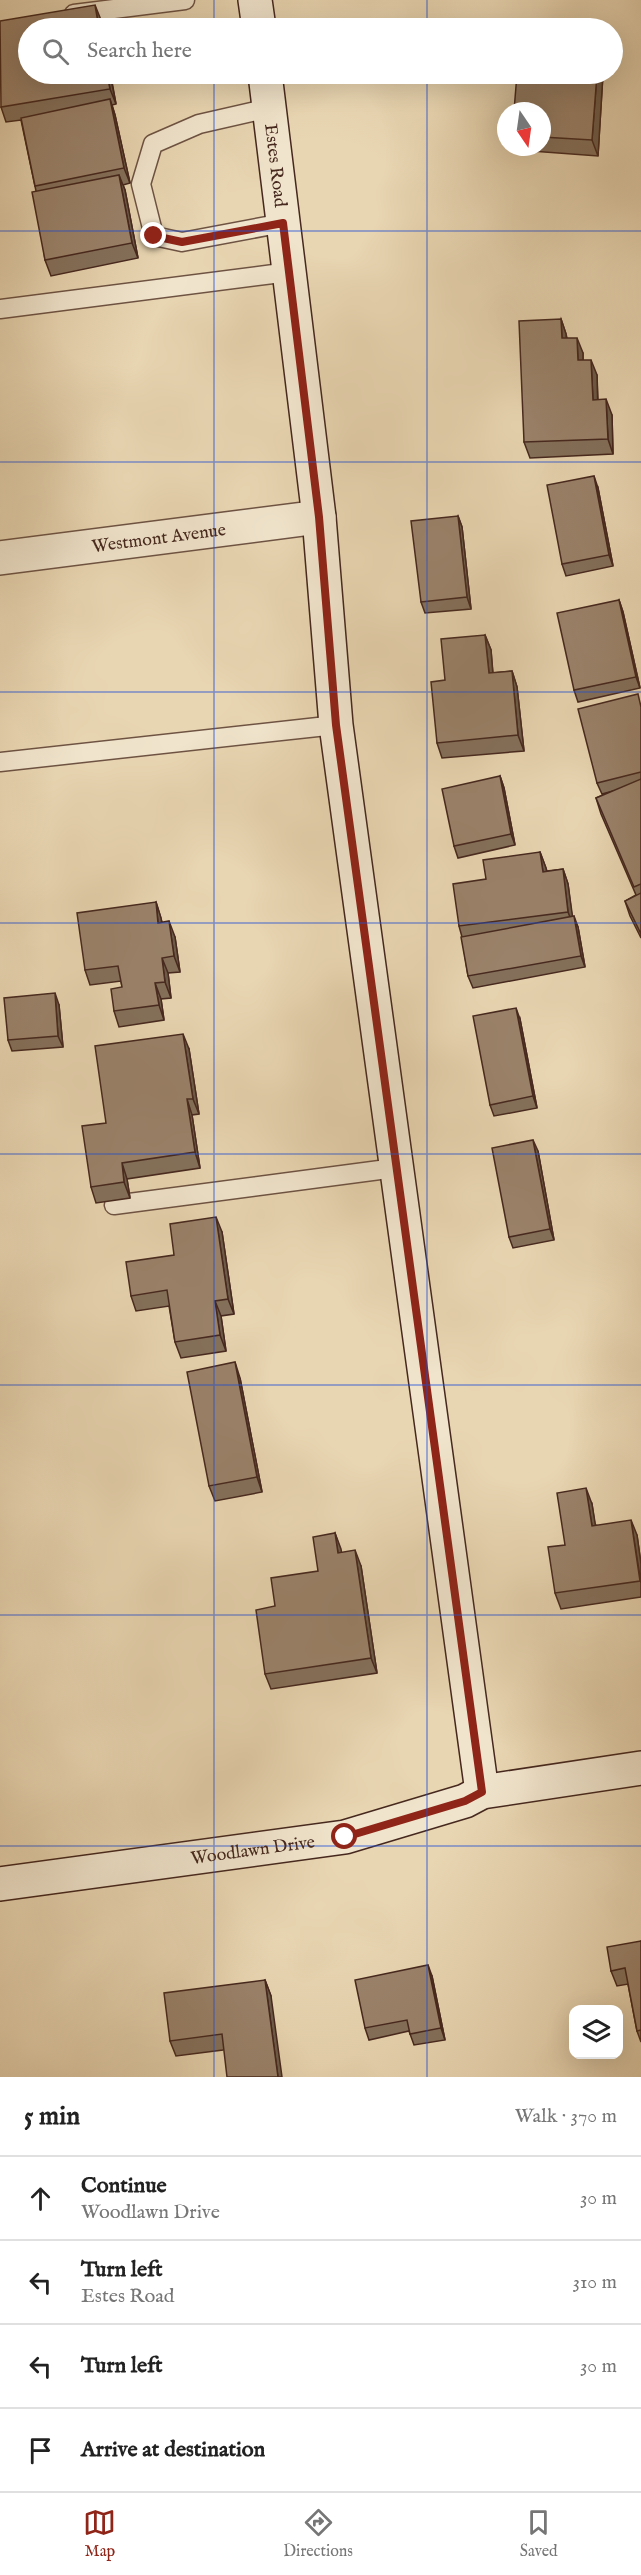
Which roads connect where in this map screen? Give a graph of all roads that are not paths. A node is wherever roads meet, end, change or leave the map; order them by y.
1 (185, 0) edge
2 (255, 0) edge
3 (58, 16) edge
4 (258, 18) edge
5 (266, 84) edge
6 (269, 108) junction
7 (283, 223) junction
8 (290, 272) junction
9 (0, 309) edge
10 (319, 517) junction
11 (0, 558) edge
12 (336, 725) junction
13 (0, 762) edge
14 (395, 1168) junction
15 (114, 1204) edge
16 (641, 1768) edge
17 (482, 1792) junction
18 (0, 1884) edge

1 - 3 lane
2 - 4 street
5 - 6 street, Estes Road
6 - 7 street, Estes Road
6 - 7 lane
7 - 8 street, Estes Road
8 - 9 lane
8 - 10 street, Estes Road
10 - 11 street, Westmont Avenue
10 - 12 street, Estes Road
12 - 13 lane
12 - 14 street, Estes Road
14 - 15 lane
14 - 17 street, Estes Road
16 - 17 street, Woodlawn Drive
17 - 18 street, Woodlawn Drive

